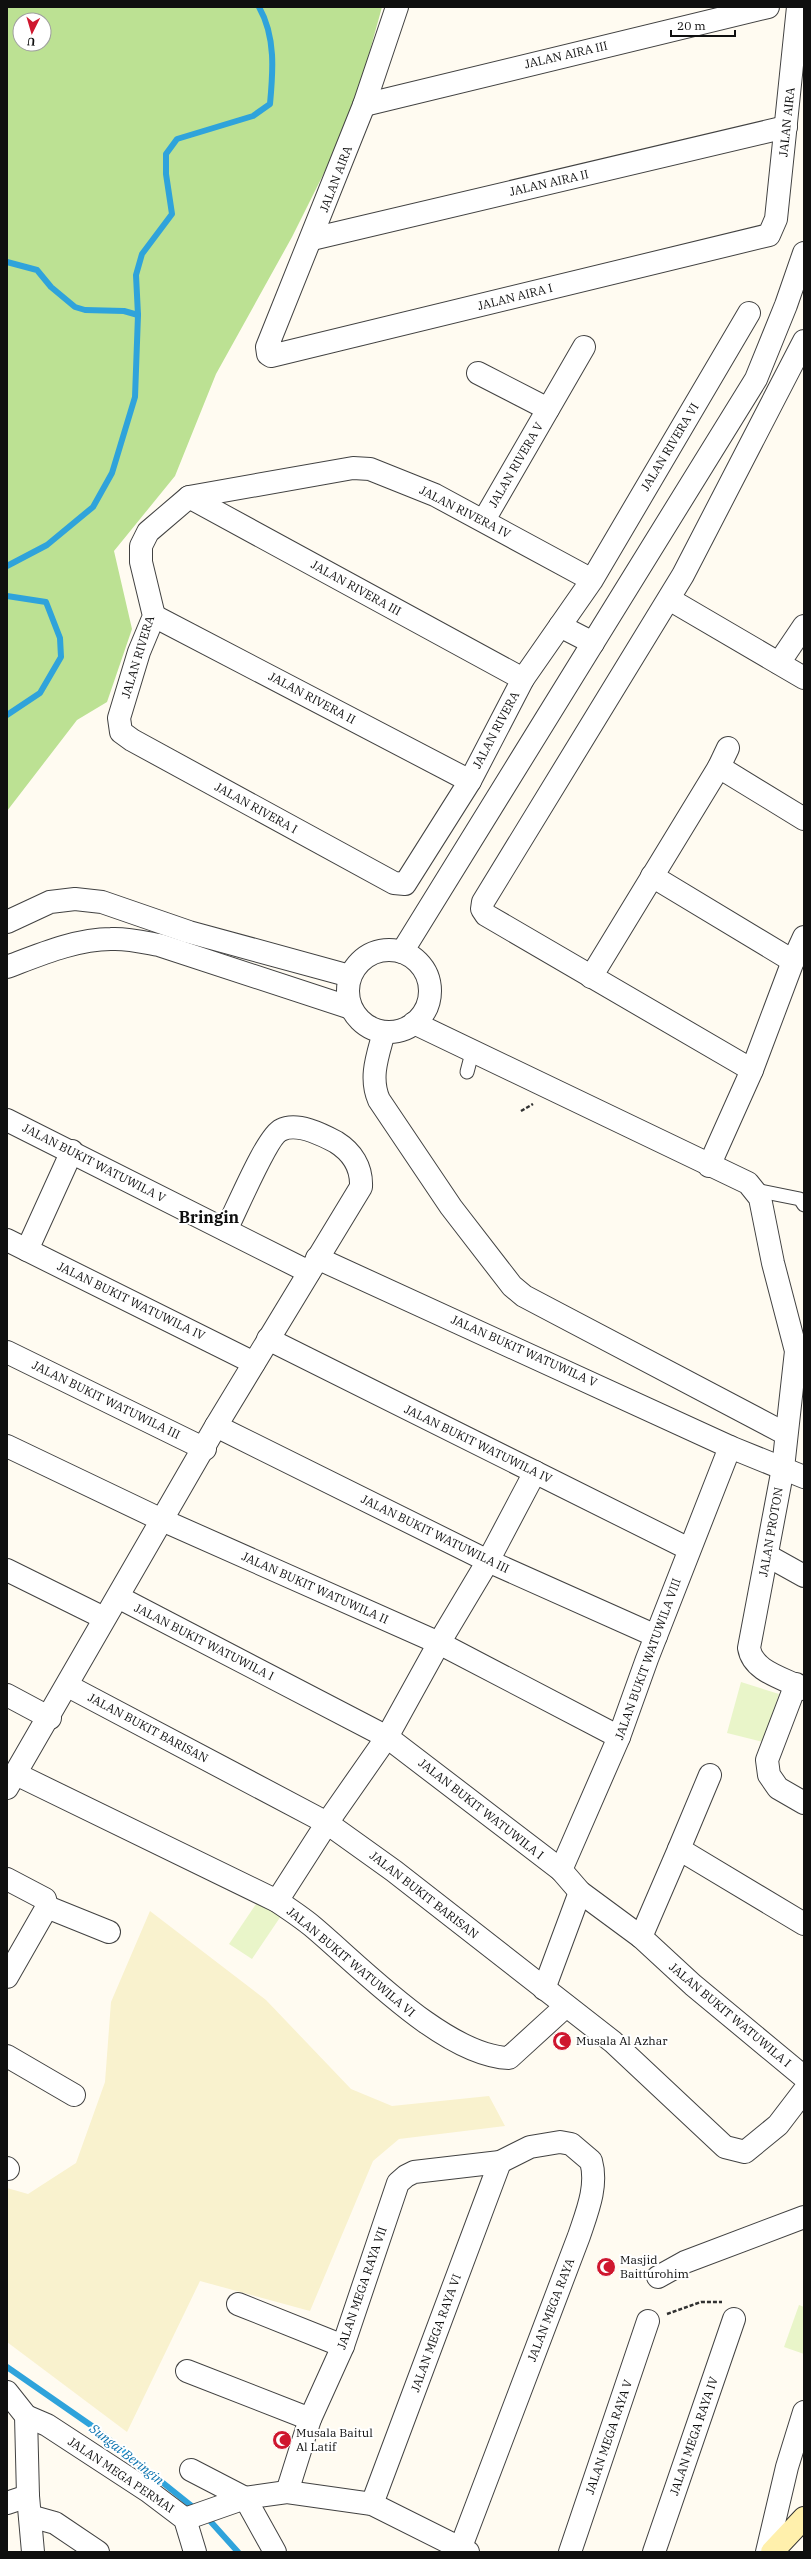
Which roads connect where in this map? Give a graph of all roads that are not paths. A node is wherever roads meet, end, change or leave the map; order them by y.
1 (398, 7) edge
2 (768, 7) edge
3 (798, 7) edge
4 (799, 58) edge
5 (364, 105) junction
6 (786, 127) junction
7 (769, 235) joint
8 (312, 239) junction
9 (804, 253) edge
10 (749, 314) dead end
11 (804, 342) edge
12 (584, 347) dead end
13 (267, 348) joint
14 (478, 373) dead end
15 (548, 409) junction
16 (189, 497) junction
17 (484, 520) junction
18 (592, 580) junction
19 (669, 599) junction
20 (154, 616) junction
21 (560, 626) junction
22 (804, 626) edge
23 (593, 643) junction
24 (779, 663) junction
25 (804, 678) edge
26 (523, 679) junction
27 (119, 718) joint
28 (470, 781) junction
29 (804, 819) edge
30 (652, 876) junction
31 (405, 884) joint
32 (102, 902) junction
33 (7, 922) edge
34 (804, 937) edge
35 (110, 938) junction
36 (402, 952) junction
37 (793, 961) junction
38 (7, 967) edge
39 (350, 976) junction
40 (591, 977) junction
41 (351, 1008) junction
42 (414, 1023) junction
43 (384, 1032) junction
44 (752, 1070) junction
45 (7, 1120) edge
46 (72, 1152) junction
47 (710, 1166) junction
48 (755, 1190) junction
49 (803, 1201) edge
50 (226, 1230) junction
51 (7, 1240) edge
52 (27, 1250) junction
53 (313, 1265) junction
54 (268, 1339) junction
55 (800, 1351) edge
56 (7, 1352) edge
57 (254, 1362) junction
58 (216, 1426) junction
59 (786, 1434) junction
60 (7, 1446) edge
61 (730, 1446) junction
62 (205, 1449) junction
63 (783, 1468) junction
64 (535, 1472) junction
65 (804, 1477) edge
66 (162, 1520) junction
67 (689, 1549) junction
68 (768, 1556) junction
69 (488, 1561) junction
70 (7, 1570) edge
71 (804, 1576) edge
72 (118, 1597) junction
73 (104, 1618) junction
74 (656, 1636) junction
75 (439, 1643) junction
76 (68, 1686) junction
77 (800, 1687) edge
78 (7, 1695) edge
79 (50, 1718) junction
80 (387, 1737) junction
81 (619, 1737) junction
82 (710, 1775) dead end
83 (11, 1781) edge
84 (804, 1803) edge
85 (327, 1823) junction
86 (679, 1849) junction
87 (561, 1870) junction
88 (7, 1879) edge
89 (580, 1892) junction
90 (278, 1901) junction
91 (47, 1907) junction
92 (804, 1924) edge
93 (109, 1932) dead end
94 (641, 1937) junction
95 (7, 1977) edge
96 (544, 1989) junction
97 (566, 2006) junction
98 (7, 2056) edge
99 (804, 2077) edge
100 (804, 2092) edge
101 (74, 2095) dead end
102 (500, 2162) junction
103 (804, 2217) edge
104 (658, 2277) dead end
105 (238, 2304) dead end
106 (734, 2319) road end
107 (648, 2321) road end
108 (342, 2346) junction
109 (187, 2371) dead end
110 (15, 2406) edge
111 (804, 2412) edge
112 (310, 2419) junction
113 (191, 2470) dead end
114 (287, 2492) junction
115 (245, 2498) junction
116 (7, 2503) edge
117 (372, 2504) junction
118 (29, 2506) junction
119 (804, 2518) edge
120 (185, 2519) junction
121 (462, 2551) edge
122 (33, 2552) edge
123 (98, 2552) edge
124 (195, 2552) edge
125 (275, 2552) edge
126 (570, 2552) edge
127 (654, 2552) edge
128 (767, 2552) edge
129 (772, 2552) edge

1 - 5 street, JALAN AIRA
2 - 5 street, JALAN AIRA III
3 - 4 street, JALAN AIRA
4 - 6 street, JALAN AIRA
5 - 8 street, JALAN AIRA
6 - 7 street, JALAN AIRA
6 - 8 street, JALAN AIRA II
7 - 13 street, JALAN AIRA I
8 - 13 street, JALAN AIRA
9 - 23 street
10 - 18 street, JALAN RIVERA VI
11 - 19 street
12 - 15 street, JALAN RIVERA V
14 - 15 street, JALAN RIVERA V
15 - 17 street, JALAN RIVERA V
16 - 17 street, JALAN RIVERA IV
16 - 20 street, JALAN RIVERA
16 - 26 street, JALAN RIVERA III
17 - 18 street, JALAN RIVERA IV
18 - 21 street, JALAN RIVERA
19 - 24 street
19 - 40 street
20 - 27 street, JALAN RIVERA
20 - 28 street, JALAN RIVERA II
21 - 23 street
21 - 26 street, JALAN RIVERA
22 - 24 street
23 - 36 street
24 - 25 street
26 - 28 street, JALAN RIVERA
27 - 31 street, JALAN RIVERA I
28 - 31 street, JALAN RIVERA
29 - 30 street
30 - 37 street
30 - 40 street
32 - 33 street
32 - 35 street
32 - 39 street
34 - 37 street
35 - 38 street
35 - 41 street
36 - 39 street
36 - 42 street
37 - 44 street
39 - 41 street
40 - 44 street
41 - 43 street
42 - 43 street
42 - 47 street
43 - 59 street
44 - 47 street
45 - 46 street, JALAN BUKIT WATUWILA V
46 - 50 street, JALAN BUKIT WATUWILA V
46 - 52 street
47 - 48 street
48 - 49 lane
48 - 55 street
50 - 53 street, JALAN BUKIT WATUWILA V
50 - 53 street
51 - 52 street, JALAN BUKIT WATUWILA IV
52 - 57 street, JALAN BUKIT WATUWILA IV
53 - 54 street
53 - 61 street, JALAN BUKIT WATUWILA V
54 - 57 street
54 - 64 street, JALAN BUKIT WATUWILA IV
55 - 59 street, JALAN PROTON
56 - 62 street, JALAN BUKIT WATUWILA III
57 - 58 street
58 - 62 street
58 - 69 street, JALAN BUKIT WATUWILA III
59 - 63 street, JALAN PROTON
60 - 66 street, JALAN BUKIT WATUWILA II
61 - 63 street, JALAN BUKIT WATUWILA V
61 - 67 street, JALAN BUKIT WATUWILA VIII
62 - 66 street
63 - 65 street, JALAN BUKIT WATUWILA V
63 - 68 street, JALAN PROTON
64 - 67 street, JALAN BUKIT WATUWILA IV
64 - 69 street
66 - 72 street
66 - 75 street, JALAN BUKIT WATUWILA II
67 - 74 street, JALAN BUKIT WATUWILA VIII
68 - 71 street
68 - 77 street, JALAN PROTON
69 - 74 street, JALAN BUKIT WATUWILA III
69 - 75 street
70 - 73 street
72 - 73 street
72 - 80 street, JALAN BUKIT WATUWILA I
73 - 76 street
74 - 81 street, JALAN BUKIT WATUWILA VIII
75 - 80 street
75 - 81 street, JALAN BUKIT WATUWILA II
76 - 79 street
76 - 85 street, JALAN BUKIT BARISAN
77 - 84 street
78 - 79 street
79 - 83 street
80 - 85 street
80 - 87 street, JALAN BUKIT WATUWILA I
81 - 87 street, JALAN BUKIT WATUWILA VIII
82 - 86 street
83 - 90 street, JALAN BUKIT WATUWILA VI
85 - 90 street
85 - 96 street, JALAN BUKIT BARISAN
86 - 92 street
86 - 94 street
87 - 89 street, JALAN BUKIT WATUWILA I
88 - 91 street
89 - 94 street, JALAN BUKIT WATUWILA I
89 - 96 street
90 - 97 street, JALAN BUKIT WATUWILA VI
91 - 93 street
91 - 95 street
94 - 99 street, JALAN BUKIT WATUWILA I
96 - 97 street, JALAN BUKIT BARISAN
97 - 100 street, JALAN BUKIT BARISAN
98 - 101 street
102 - 108 street, JALAN MEGA RAYA VII
102 - 117 street, JALAN MEGA RAYA VI
102 - 121 street, JALAN MEGA RAYA
103 - 104 street
105 - 108 street
106 - 127 street, JALAN MEGA RAYA IV
107 - 126 street, JALAN MEGA RAYA V
108 - 112 street, JALAN MEGA RAYA VII
109 - 112 street
110 - 118 street
110 - 120 street, JALAN MEGA PERMAI
111 - 128 street
112 - 114 street, JALAN MEGA RAYA VII
113 - 115 street
114 - 115 street
114 - 117 street
115 - 120 street
115 - 125 street
116 - 118 street
117 - 121 street
118 - 122 street
118 - 123 street
119 - 129 street
120 - 124 street, JALAN MEGA PERMAI

